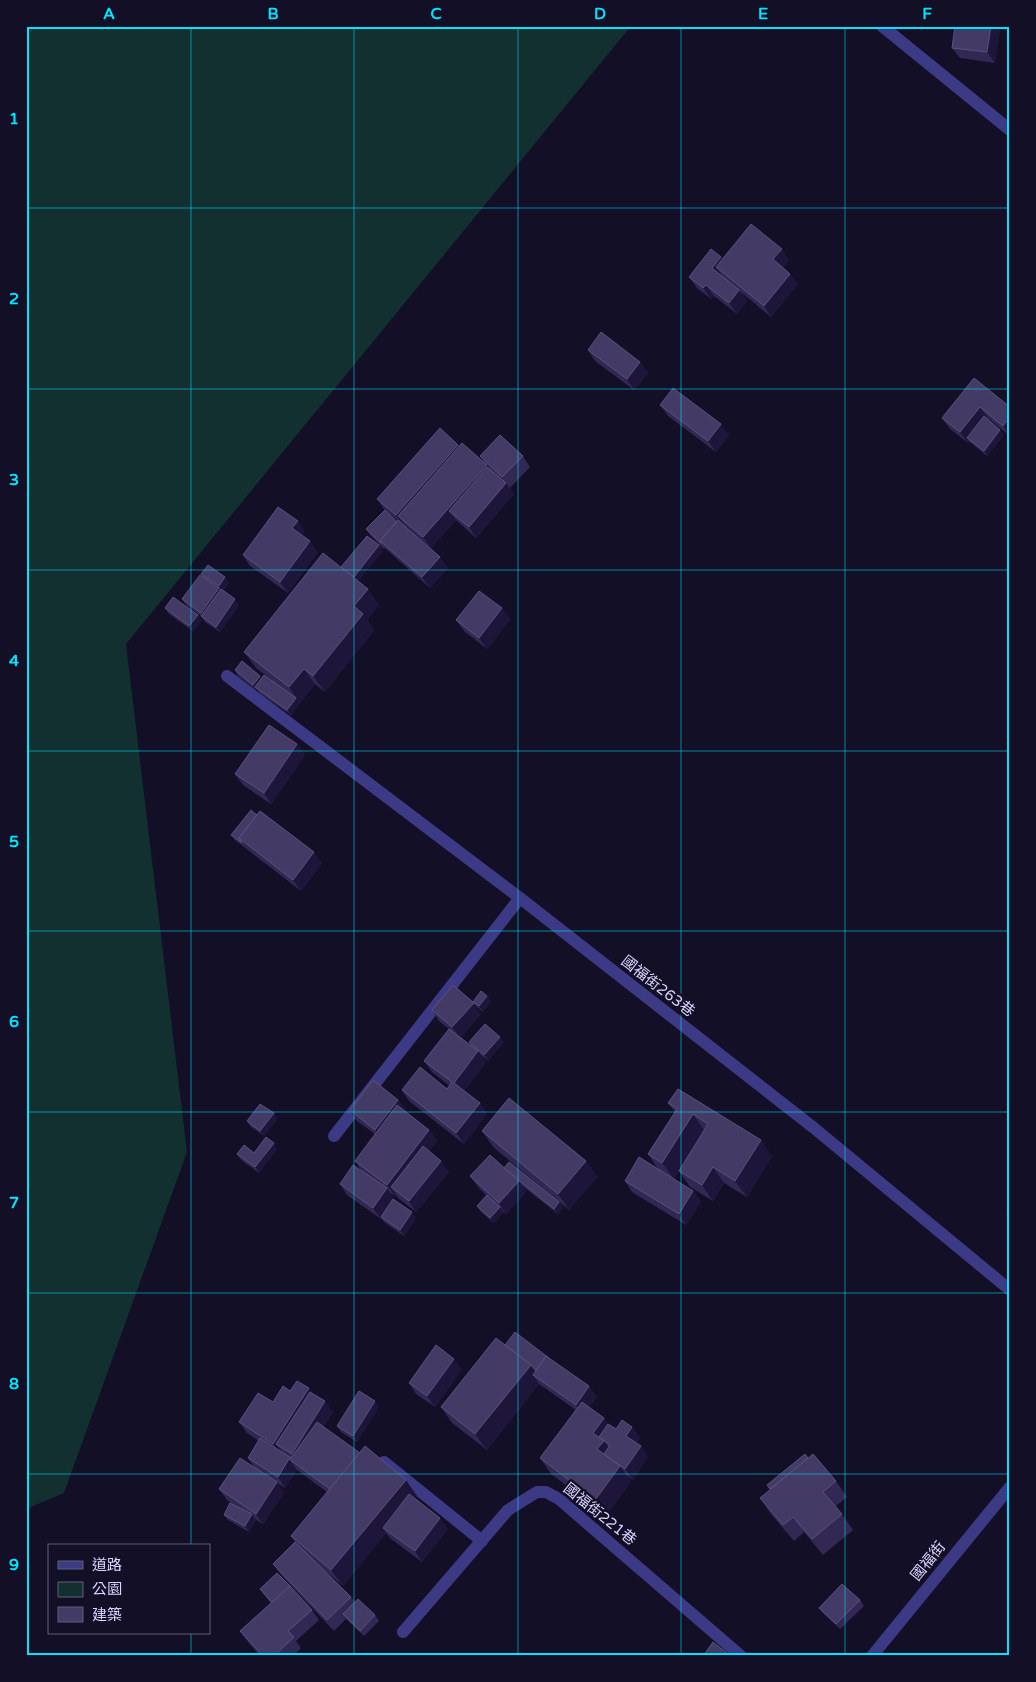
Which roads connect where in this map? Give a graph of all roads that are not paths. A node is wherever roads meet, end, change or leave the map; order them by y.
1 (882, 26) edge
2 (1010, 130) edge
3 (226, 676) dead end
4 (520, 898) junction
5 (334, 1136) dead end
6 (1010, 1290) edge
7 (384, 1462) edge
8 (1010, 1487) edge
9 (482, 1541) junction
10 (403, 1632) dead end
11 (741, 1656) edge
12 (872, 1656) edge

1 - 2 street
3 - 4 street, 國福街263巷
4 - 5 street
4 - 6 street, 國福街263巷
7 - 9 street
8 - 12 street, 國福街
9 - 10 street, 國福街221巷
9 - 11 street, 國福街221巷

